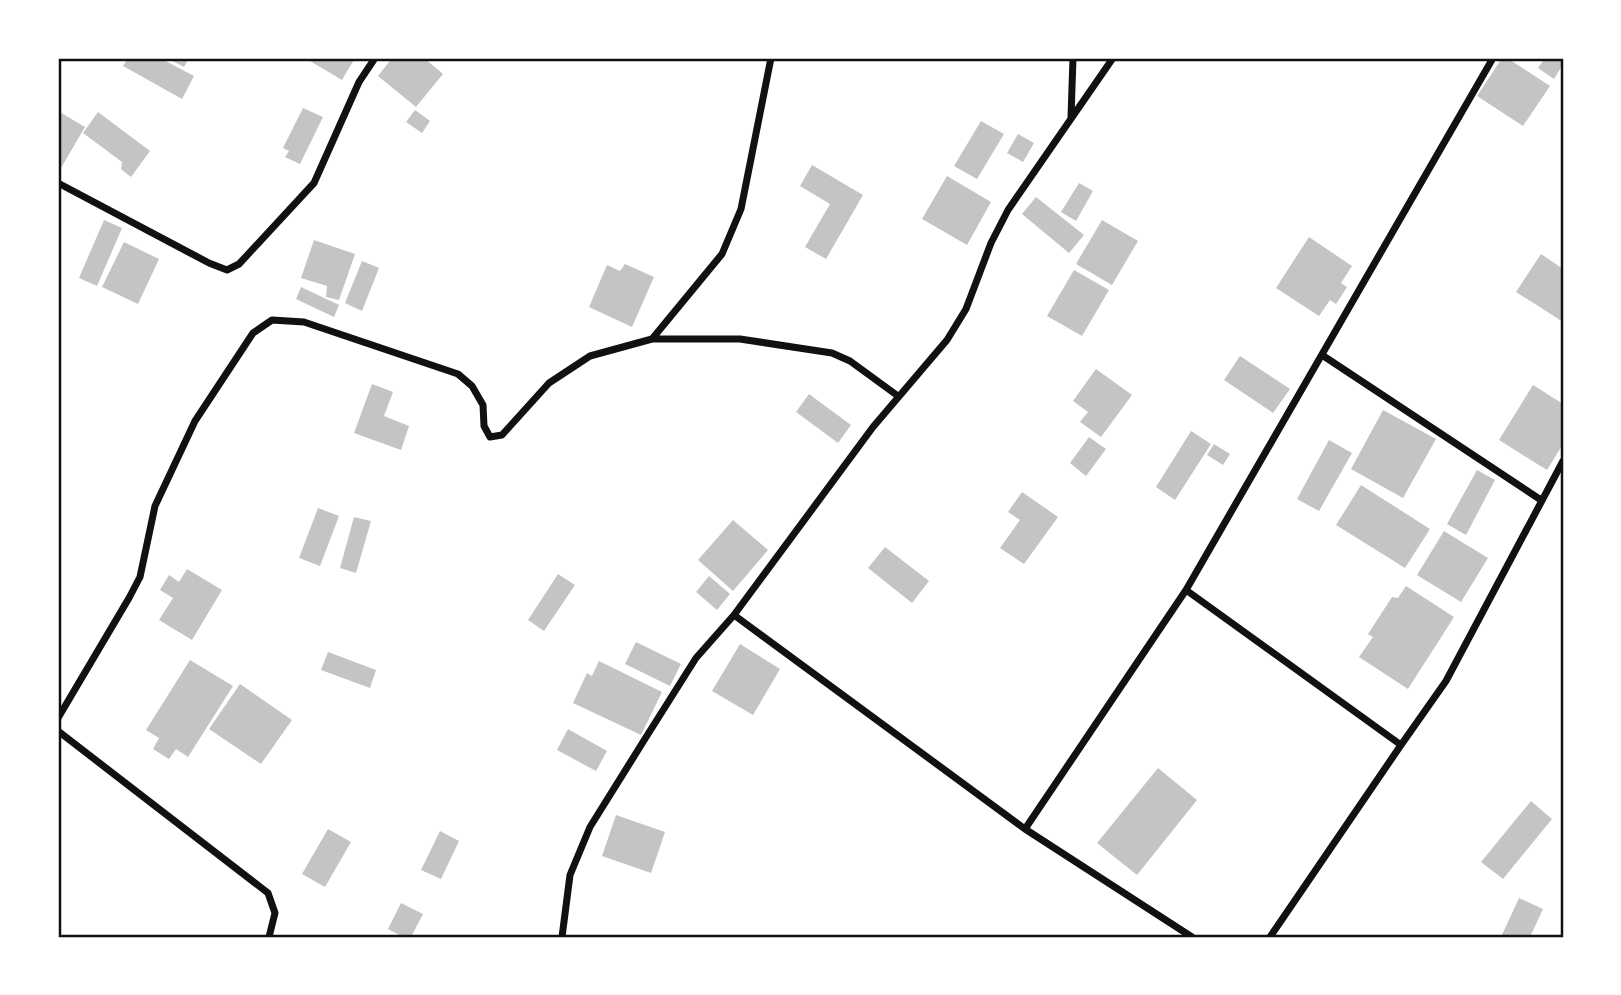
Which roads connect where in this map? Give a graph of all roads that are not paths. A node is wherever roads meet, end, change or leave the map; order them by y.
1 (375, 58) edge
2 (771, 58) edge
3 (1073, 58) edge
4 (1112, 58) edge
5 (1493, 58) edge
6 (1071, 118) junction
7 (58, 183) edge
8 (652, 339) junction
9 (1322, 355) junction
10 (898, 396) junction
11 (1563, 461) edge
12 (1541, 500) junction
13 (1185, 590) junction
14 (734, 615) junction
15 (58, 718) edge
16 (58, 731) edge
17 (1401, 745) junction
18 (1026, 829) junction
19 (269, 937) edge
20 (562, 937) edge
21 (1192, 937) edge
22 (1270, 937) edge

1 - 7 street
2 - 8 street
3 - 6 street
4 - 6 street
5 - 9 street
6 - 10 street
8 - 10 street
8 - 15 street
9 - 12 street
9 - 13 street
10 - 14 street
11 - 12 street
12 - 17 street
13 - 17 street
13 - 18 street
14 - 18 street
14 - 20 street
16 - 19 street
17 - 22 street
18 - 21 street

